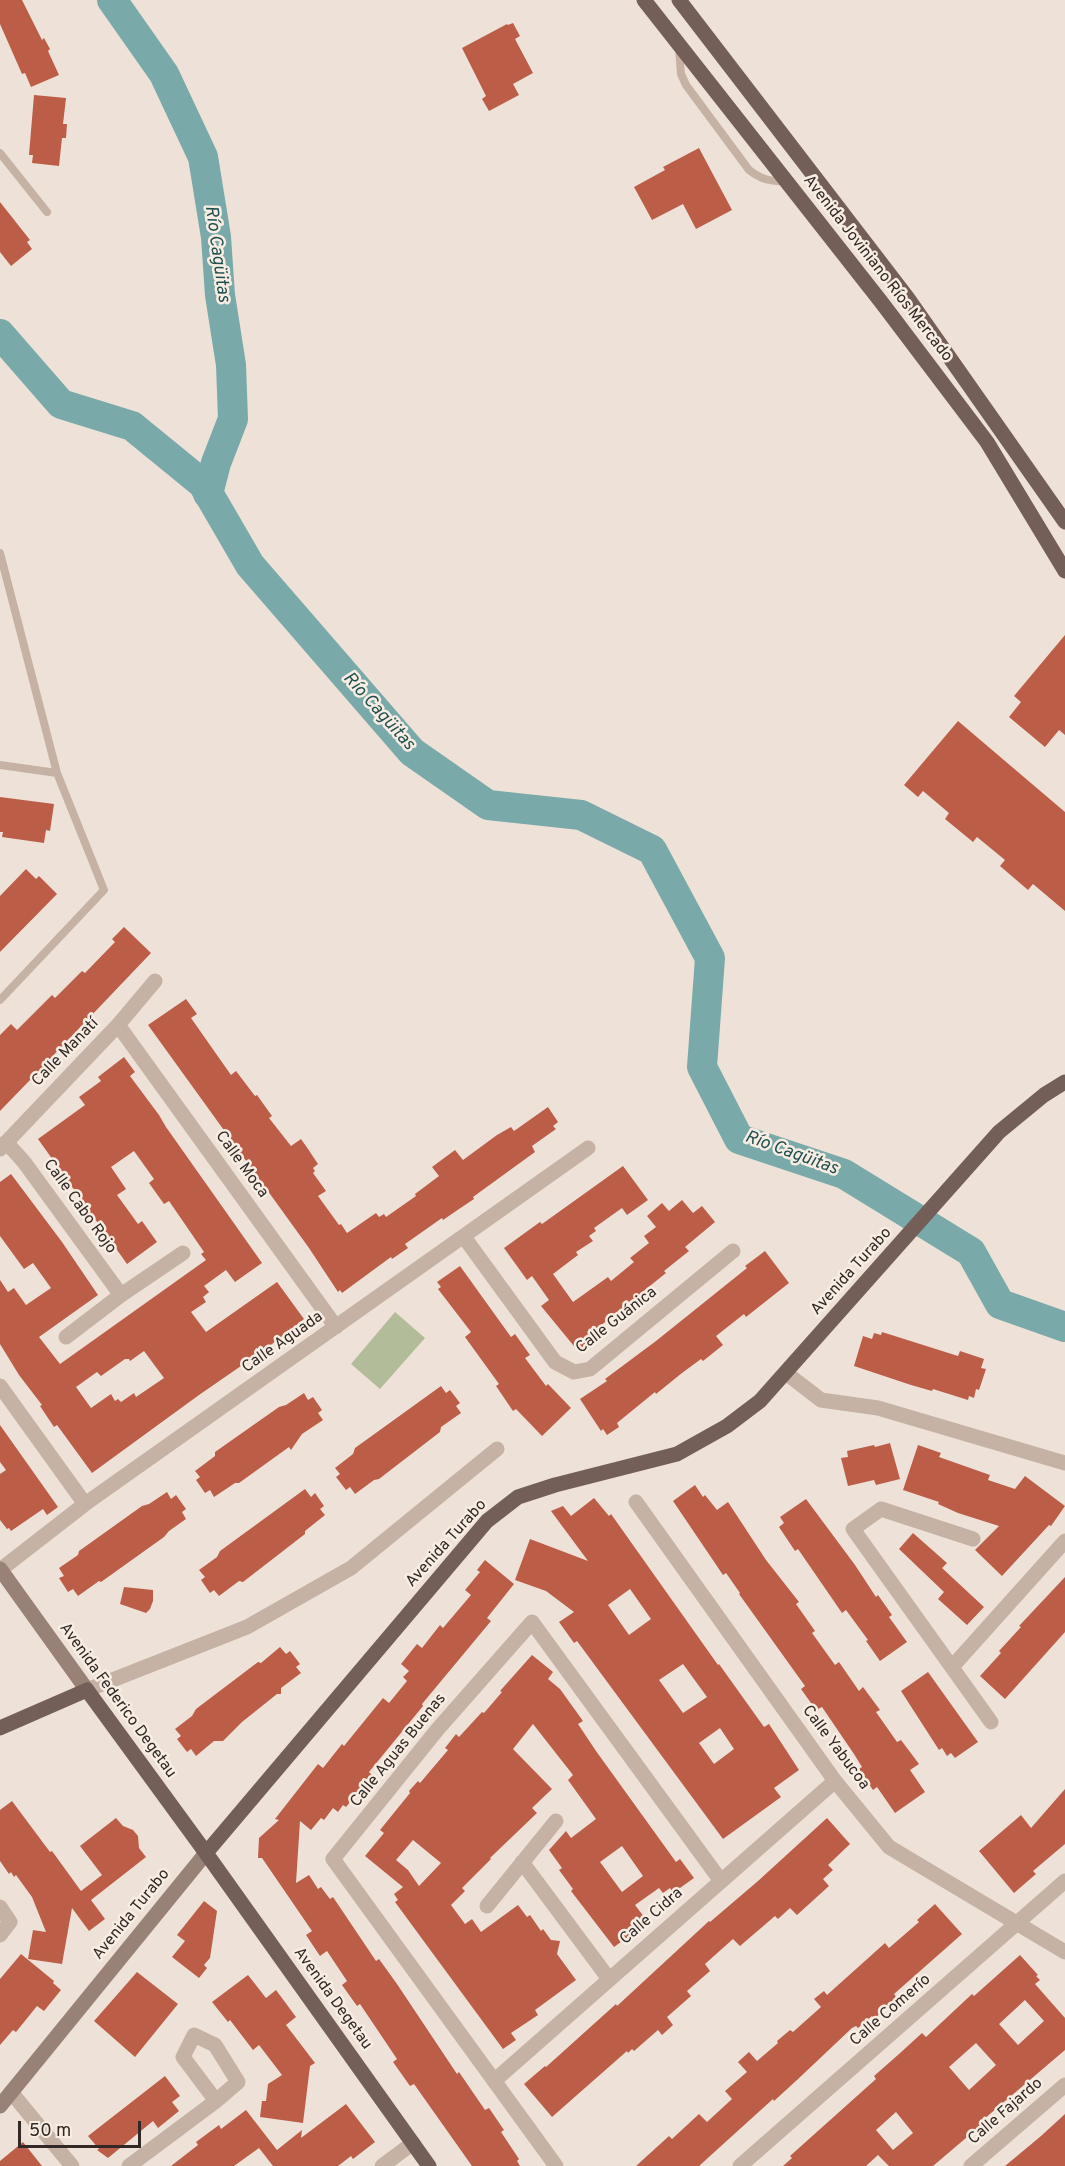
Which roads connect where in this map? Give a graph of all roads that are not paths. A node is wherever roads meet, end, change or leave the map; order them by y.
1 (644, 0) edge
2 (680, 0) edge
3 (679, 43) junction
4 (0, 153) edge
5 (787, 181) junction
6 (47, 212) dead end
7 (1065, 522) edge
8 (0, 554) edge
9 (1065, 571) edge
10 (0, 765) edge
11 (57, 773) junction
12 (155, 981) dead end
13 (0, 1000) edge
14 (118, 1025) junction
15 (1065, 1082) edge
16 (3, 1145) edge
17 (588, 1148) dead end
18 (464, 1237) junction
19 (733, 1251) dead end
20 (183, 1253) dead end
21 (121, 1296) junction
22 (336, 1327) junction
23 (66, 1337) dead end
24 (786, 1373) junction
25 (0, 1386) edge
26 (497, 1449) dead end
27 (1065, 1463) edge
28 (636, 1502) dead end
29 (85, 1504) junction
30 (973, 1539) dead end
31 (1065, 1541) edge
32 (0, 1570) edge
33 (952, 1667) junction
34 (87, 1690) junction
35 (991, 1722) dead end
36 (0, 1728) edge
37 (835, 1781) junction
38 (556, 1821) dead end
39 (206, 1853) junction
40 (522, 1862) junction
41 (721, 1881) junction
42 (1065, 1881) edge
43 (487, 1906) dead end
44 (0, 1907) edge
45 (1017, 1924) junction
46 (0, 1935) edge
47 (1065, 1952) edge
48 (609, 1979) junction
49 (494, 2080) junction
50 (1065, 2085) edge
51 (11, 2092) junction
52 (216, 2101) dead end
53 (0, 2106) edge
54 (413, 2143) junction
55 (72, 2166) edge
56 (129, 2166) edge
57 (382, 2166) edge
58 (429, 2166) edge
59 (556, 2166) edge
60 (740, 2166) edge
61 (971, 2166) edge

1 - 3 main road, Avenida Joviniano Ríos Mercado
2 - 7 main road, Avenida Joviniano Ríos Mercado
3 - 5 main road, Avenida Joviniano Ríos Mercado
3 - 5 lane
4 - 6 lane
5 - 9 main road, Avenida Joviniano Ríos Mercado
8 - 11 lane
10 - 11 lane
11 - 13 lane
12 - 14 street, Calle Manatí
14 - 16 street, Calle Manatí
14 - 22 street, Calle Moca
15 - 24 main road, Avenida Turabo
16 - 21 street, Calle Cabo Rojo
17 - 18 street, Calle Aguada
18 - 19 street, Calle Guánica
18 - 22 street, Calle Aguada
20 - 21 street
21 - 23 street
22 - 29 street, Calle Aguada
24 - 27 street
24 - 39 main road, Avenida Turabo
25 - 29 street
26 - 34 street
28 - 37 street, Calle Yabucoa
29 - 32 street, Calle Aguada
30 - 33 street
31 - 33 street
32 - 34 street, Avenida Federico Degetau
33 - 35 street
34 - 36 main road
34 - 39 main road, Avenida Federico Degetau
37 - 41 street, Calle Cidra
37 - 45 street, Calle Yabucoa
38 - 40 street
39 - 51 street, Avenida Turabo
39 - 54 main road, Avenida Degetau
40 - 43 street
40 - 48 street
41 - 48 street, Calle Cidra
41 - 49 street, Calle Aguas Buenas
42 - 45 street, Calle Comerío
44 - 46 street
45 - 47 street, Calle Yabucoa
45 - 60 street, Calle Comerío
48 - 49 street, Calle Cidra
49 - 59 street, Calle Aguas Buenas
50 - 61 street, Calle Fajardo
51 - 53 street, Avenida Turabo
51 - 55 street
52 - 56 street
54 - 57 street
54 - 58 main road, Avenida Degetau

